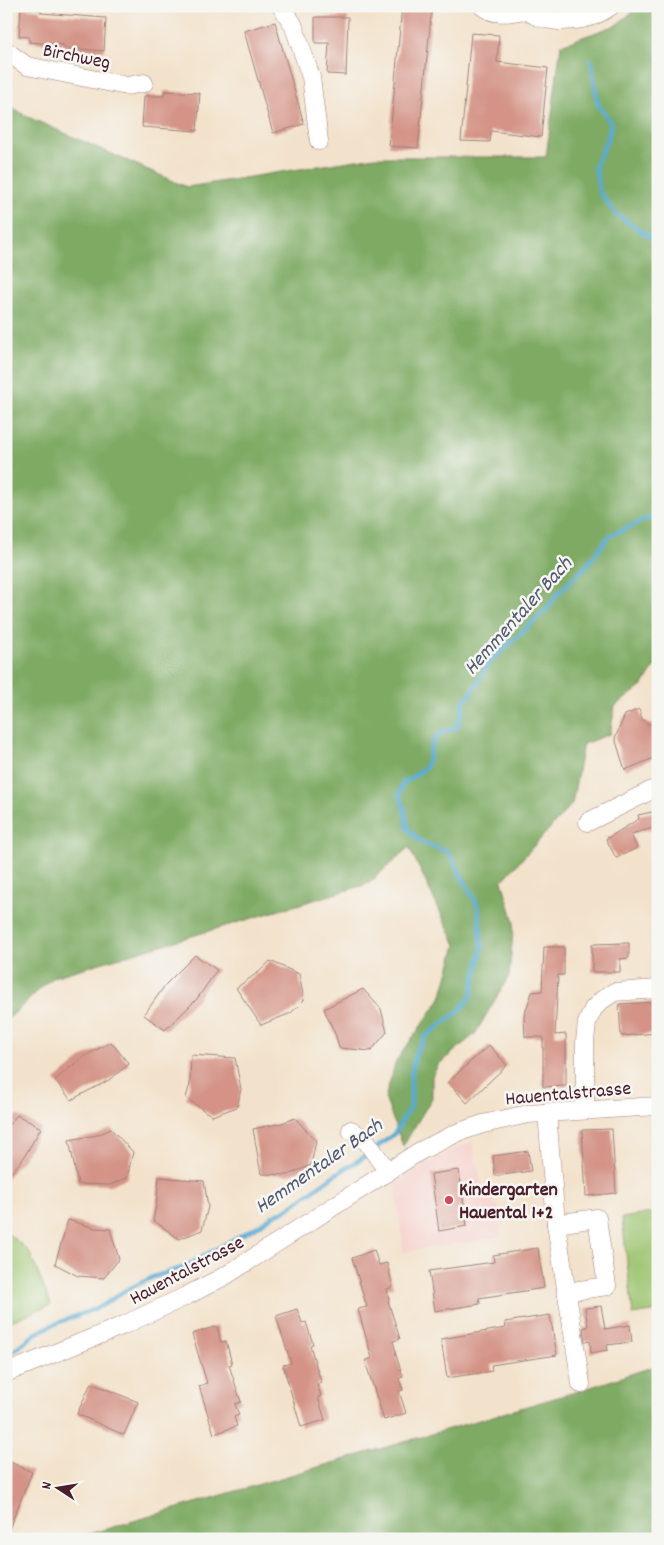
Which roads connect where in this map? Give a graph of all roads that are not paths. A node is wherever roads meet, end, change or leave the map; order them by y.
1 (281, 6) edge
2 (482, 6) edge
3 (611, 6) edge
4 (525, 8) edge
5 (6, 51) edge
6 (144, 83) dead end
7 (318, 141) dead end
8 (658, 787) edge
9 (588, 822) dead end
10 (658, 989) edge
11 (658, 1106) edge
12 (585, 1110) junction
13 (547, 1112) junction
14 (351, 1130) dead end
15 (388, 1172) junction
16 (556, 1224) junction
17 (566, 1292) junction
18 (6, 1373) edge
19 (581, 1384) dead end

1 - 7 street
2 - 4 street
3 - 4 street
5 - 6 street, Birchweg
8 - 9 street
10 - 12 street
11 - 12 street, Hauentalstrasse
12 - 13 street, Hauentalstrasse
13 - 15 street, Hauentalstrasse
13 - 16 street
14 - 15 street
15 - 18 street, Hauentalstrasse
16 - 17 street
16 - 17 street
17 - 19 street

